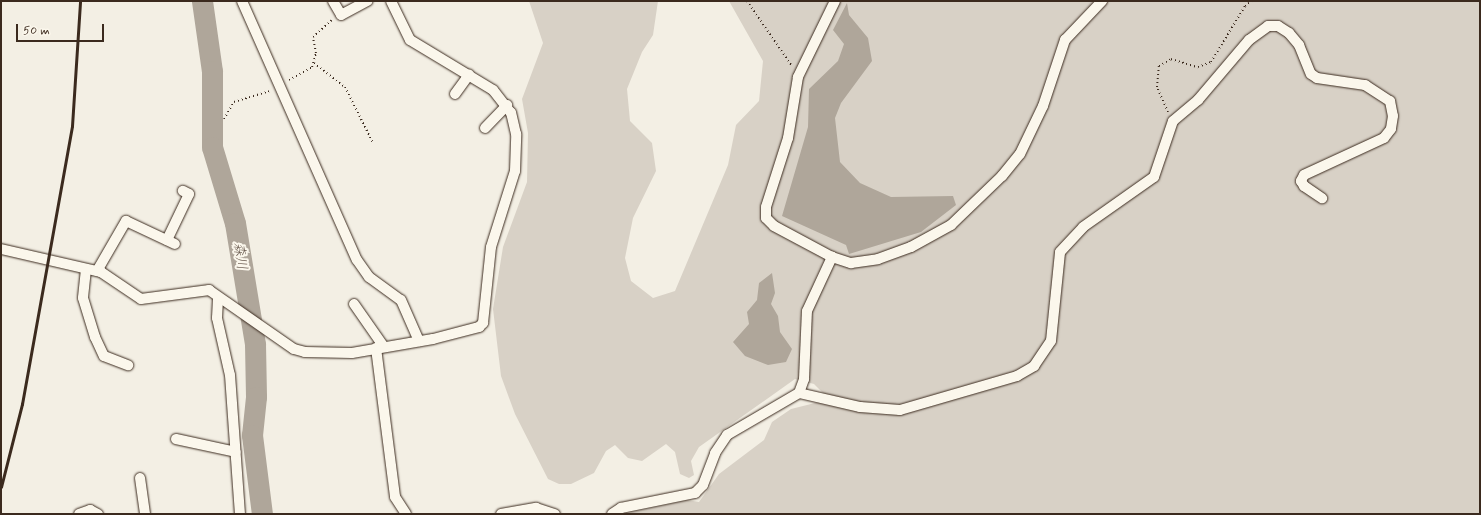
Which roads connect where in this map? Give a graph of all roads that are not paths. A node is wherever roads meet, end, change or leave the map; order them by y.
1 (242, 1) edge
2 (333, 1) edge
3 (367, 1) edge
4 (391, 1) edge
5 (835, 1) edge
6 (1102, 1) edge
7 (469, 75) junction
8 (454, 94) dead end
9 (507, 105) junction
10 (485, 128) dead end
11 (183, 191) dead end
12 (1322, 198) dead end
13 (1, 249) edge
14 (832, 258) junction
15 (86, 269) junction
16 (97, 271) junction
17 (222, 301) junction
18 (354, 304) dead end
19 (420, 341) junction
20 (380, 348) junction
21 (128, 365) dead end
22 (798, 393) junction
23 (176, 439) dead end
24 (236, 452) junction
25 (140, 478) dead end
26 (79, 514) edge
27 (98, 514) edge
28 (145, 514) edge
29 (240, 514) edge
30 (406, 514) edge
31 (501, 514) edge
32 (555, 514) edge
33 (612, 514) edge

1 - 19 street
2 - 3 street
4 - 7 street
5 - 14 street
6 - 14 street
7 - 8 street
7 - 9 street
9 - 10 street
9 - 19 street
11 - 16 street
12 - 22 street
13 - 15 street
14 - 22 street
15 - 16 street
15 - 21 street
16 - 17 street
17 - 20 street
17 - 24 street
18 - 20 street
19 - 20 street
20 - 30 street
22 - 33 street
23 - 24 street
24 - 29 street
25 - 28 street
26 - 27 street
31 - 32 street

